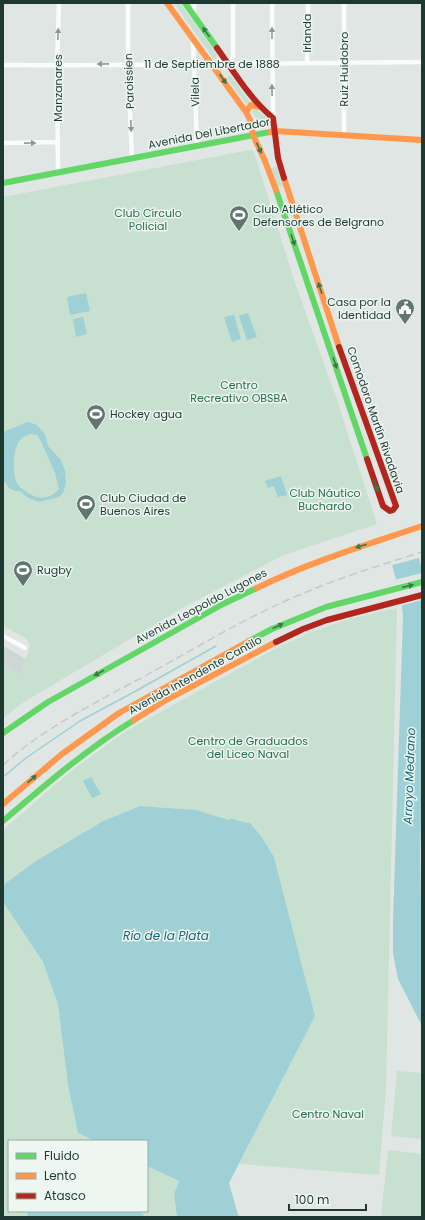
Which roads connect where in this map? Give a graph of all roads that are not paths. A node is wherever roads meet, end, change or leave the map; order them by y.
1 (59, 3) edge
2 (128, 3) edge
3 (167, 3) edge
4 (185, 3) edge
5 (194, 3) edge
6 (233, 3) edge
7 (272, 3) edge
8 (308, 3) edge
9 (344, 3) edge
10 (194, 16) junction
11 (192, 38) junction
12 (344, 62) junction
13 (422, 62) edge
14 (272, 63) junction
15 (307, 63) junction
16 (128, 64) junction
17 (194, 64) junction
18 (212, 64) junction
19 (229, 64) junction
20 (3, 65) edge
21 (57, 65) junction
22 (261, 108) junction
23 (246, 112) junction
24 (273, 118) junction
25 (275, 131) junction
26 (344, 134) junction
27 (253, 136) junction
28 (422, 140) edge
29 (58, 142) junction
30 (3, 143) edge
31 (196, 146) junction
32 (132, 158) junction
33 (278, 158) junction
34 (265, 161) junction
35 (58, 172) junction
36 (3, 183) edge
37 (350, 378) junction
38 (341, 382) junction
39 (422, 526) edge
40 (422, 582) edge
41 (422, 595) edge
42 (3, 636) edge
43 (25, 648) dead end
44 (3, 733) edge
45 (3, 804) edge
46 (3, 821) edge

21 -> 1 street, Manzanares
2 - 16 street, Paroissien
3 - 11 main road, Comodoro Martín Rivadavia
4 - 10 main road
5 - 10 street
6 - 19 street
14 -> 7 street
8 - 15 street, Irlanda
9 - 12 street, Ruiz Huidobro
19 -> 10 main road
11 - 17 street, Vilela
11 - 18 main road, Comodoro Martín Rivadavia
12 - 13 street, 11 de Septiembre de 1888
12 - 15 street, 11 de Septiembre de 1888
12 - 26 street, Ruiz Huidobro
14 - 15 street, 11 de Septiembre de 1888
14 - 19 street, 11 de Septiembre de 1888
24 -> 14 street
16 - 17 street, 11 de Septiembre de 1888
16 -> 21 street, 11 de Septiembre de 1888
16 -> 32 street, Paroissien
17 - 18 street, 11 de Septiembre de 1888
17 - 31 street, Vilela
18 - 19 street, 11 de Septiembre de 1888
18 -> 23 main road, Comodoro Martín Rivadavia
19 - 22 main road
20 - 21 street, 11 de Septiembre de 1888
21 - 29 street, Manzanares
22 - 23 main road
22 - 24 main road
23 - 27 main road, Comodoro Martín Rivadavia
24 - 25 main road, Comodoro Martín Rivadavia
25 - 26 main road, Avenida Del Libertador
25 - 27 main road, Avenida Del Libertador
25 - 33 main road, Comodoro Martín Rivadavia
26 - 28 main road, Avenida Del Libertador
27 - 31 main road, Avenida Del Libertador
27 -> 34 main road, Comodoro Martín Rivadavia
30 -> 29 street
29 - 35 street, Manzanares
31 - 32 main road, Avenida Del Libertador
32 - 35 main road, Avenida Del Libertador
33 - 34 main road
37 -> 33 main road, Comodoro Martín Rivadavia
34 -> 38 main road, Comodoro Martín Rivadavia
35 - 36 main road, Avenida Del Libertador
37 - 38 main road
38 -> 37 main road, Comodoro Martín Rivadavia
39 -> 44 main road, Avenida Leopoldo Lugones
45 -> 40 main road, Avenida Intendente Cantilo
41 - 46 main road, Avenida Intendente Cantilo
42 - 43 street

